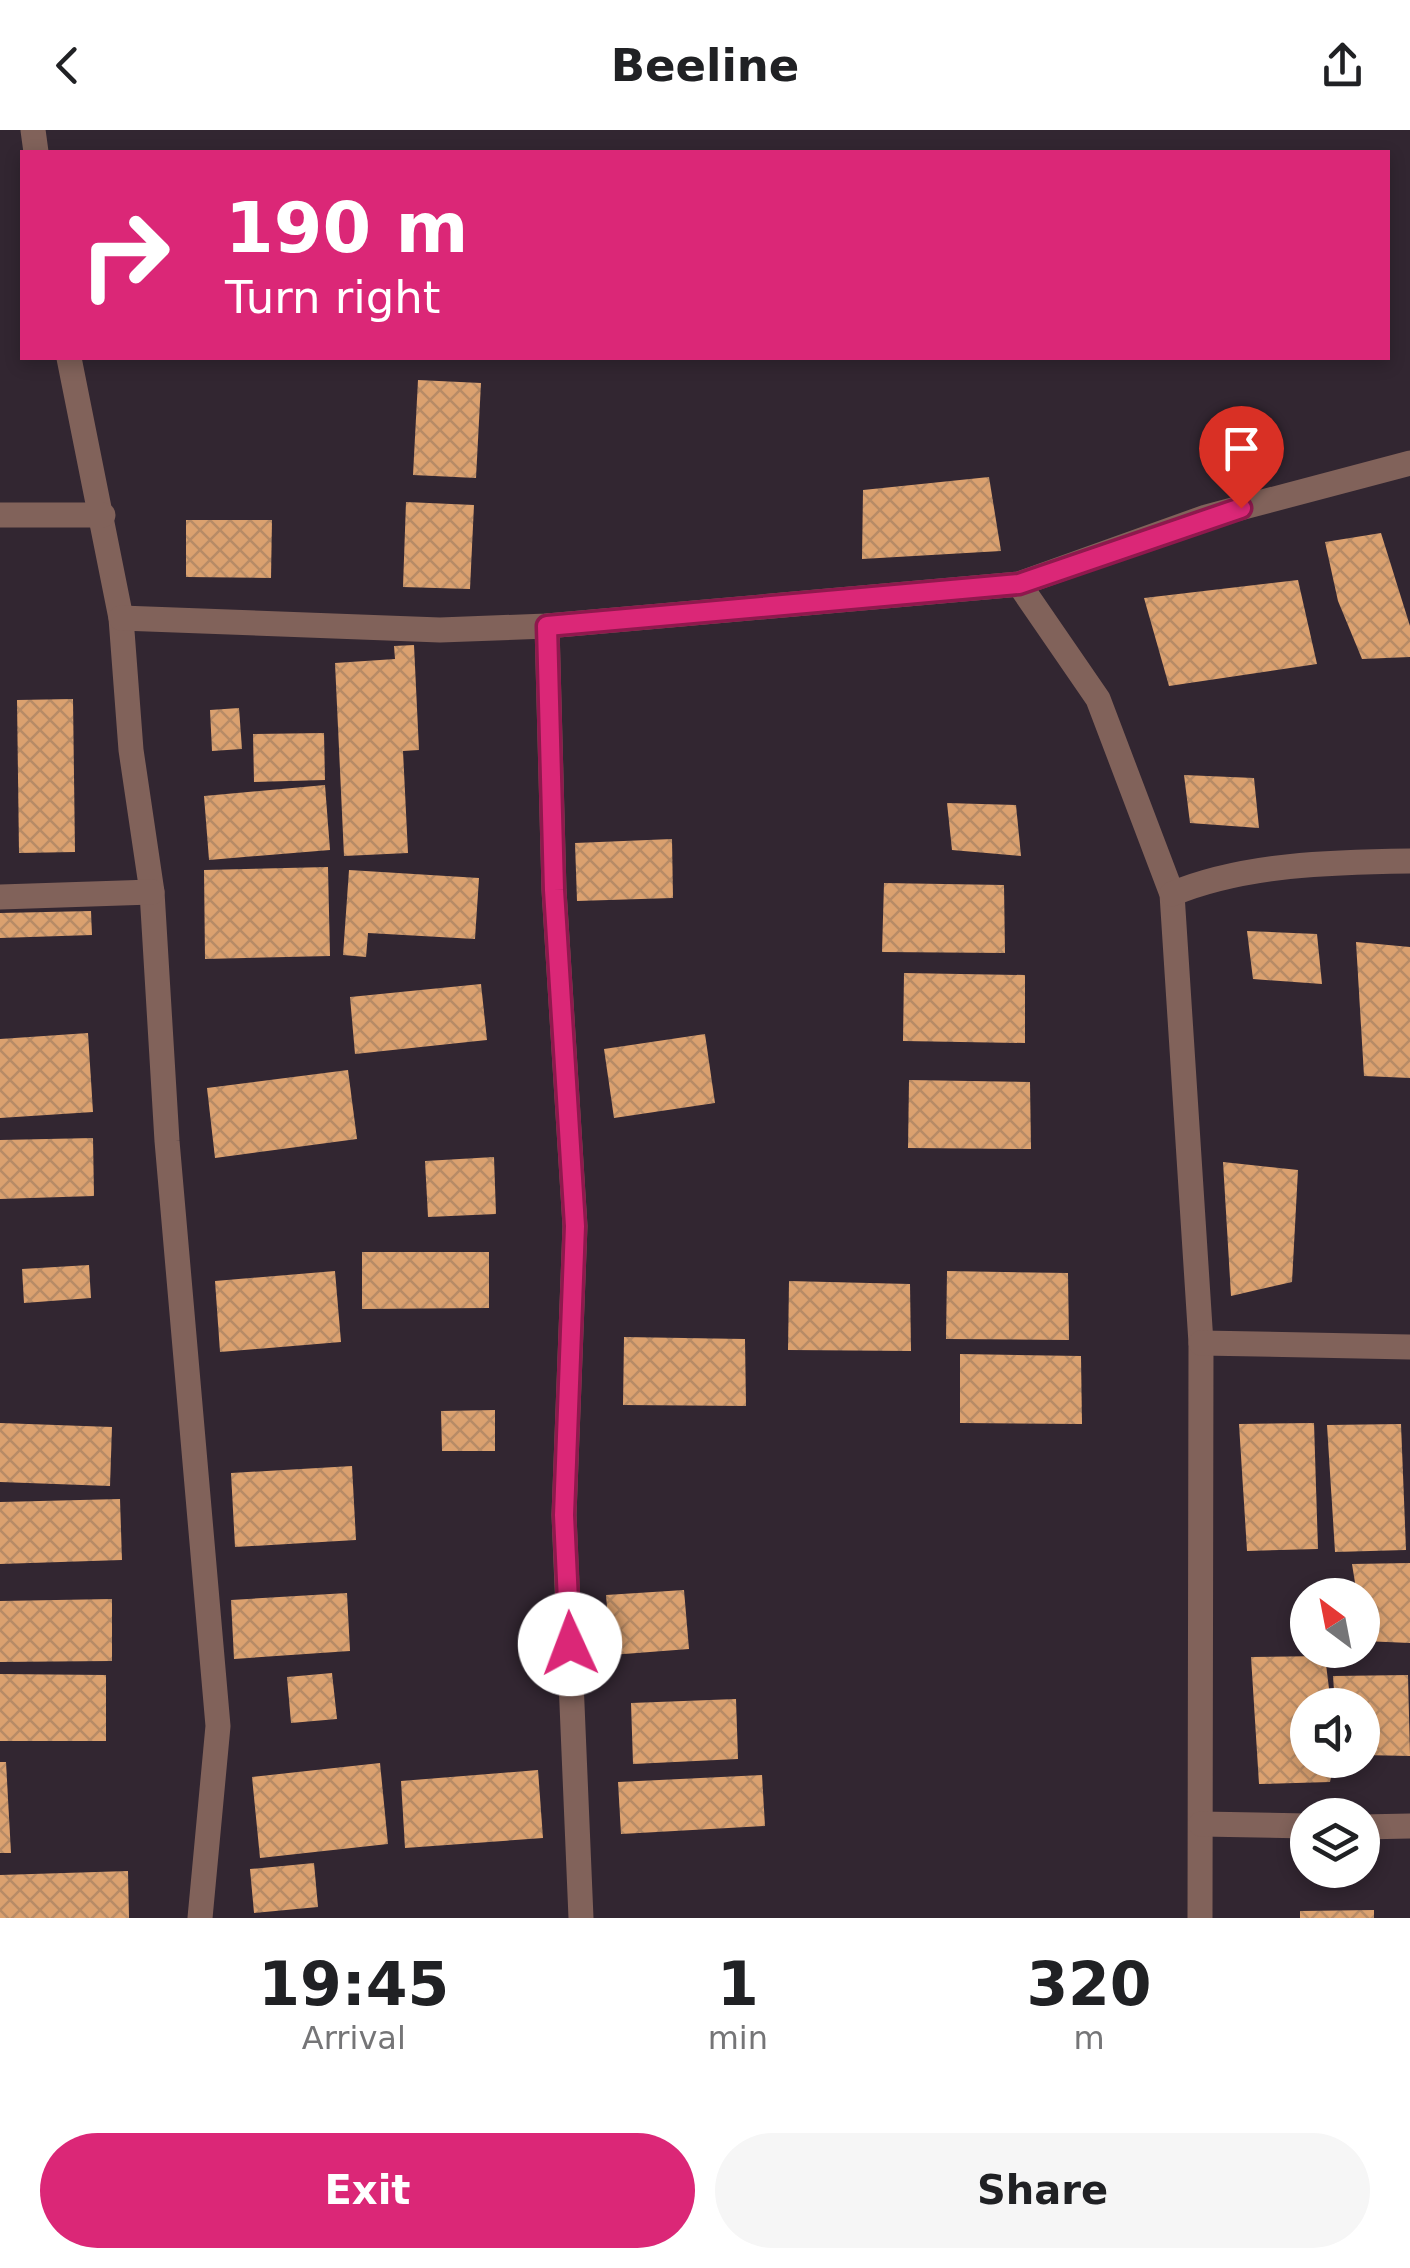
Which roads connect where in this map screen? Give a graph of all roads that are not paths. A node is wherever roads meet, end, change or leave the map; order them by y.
1 (69, 360) edge
2 (1410, 463) edge
3 (0, 515) edge
4 (102, 515) junction
5 (1019, 584) junction
6 (121, 618) junction
7 (547, 626) junction
8 (1410, 862) edge
9 (152, 892) junction
10 (1172, 894) junction
11 (0, 896) edge
12 (1201, 1343) junction
13 (1410, 1347) edge
14 (1201, 1824) junction
15 (1290, 1826) edge
16 (1410, 1826) edge
17 (1380, 1827) edge
18 (200, 1918) edge
19 (581, 1918) edge
20 (1200, 1918) edge

1 - 4 street
2 - 5 street
3 - 4 street
4 - 6 street
5 - 7 street
5 - 10 street
6 - 7 street
6 - 9 street
7 - 19 street
8 - 10 street
9 - 11 street
9 - 18 street
10 - 12 street
12 - 13 street
12 - 14 street
14 - 15 street
14 - 20 street
16 - 17 street

